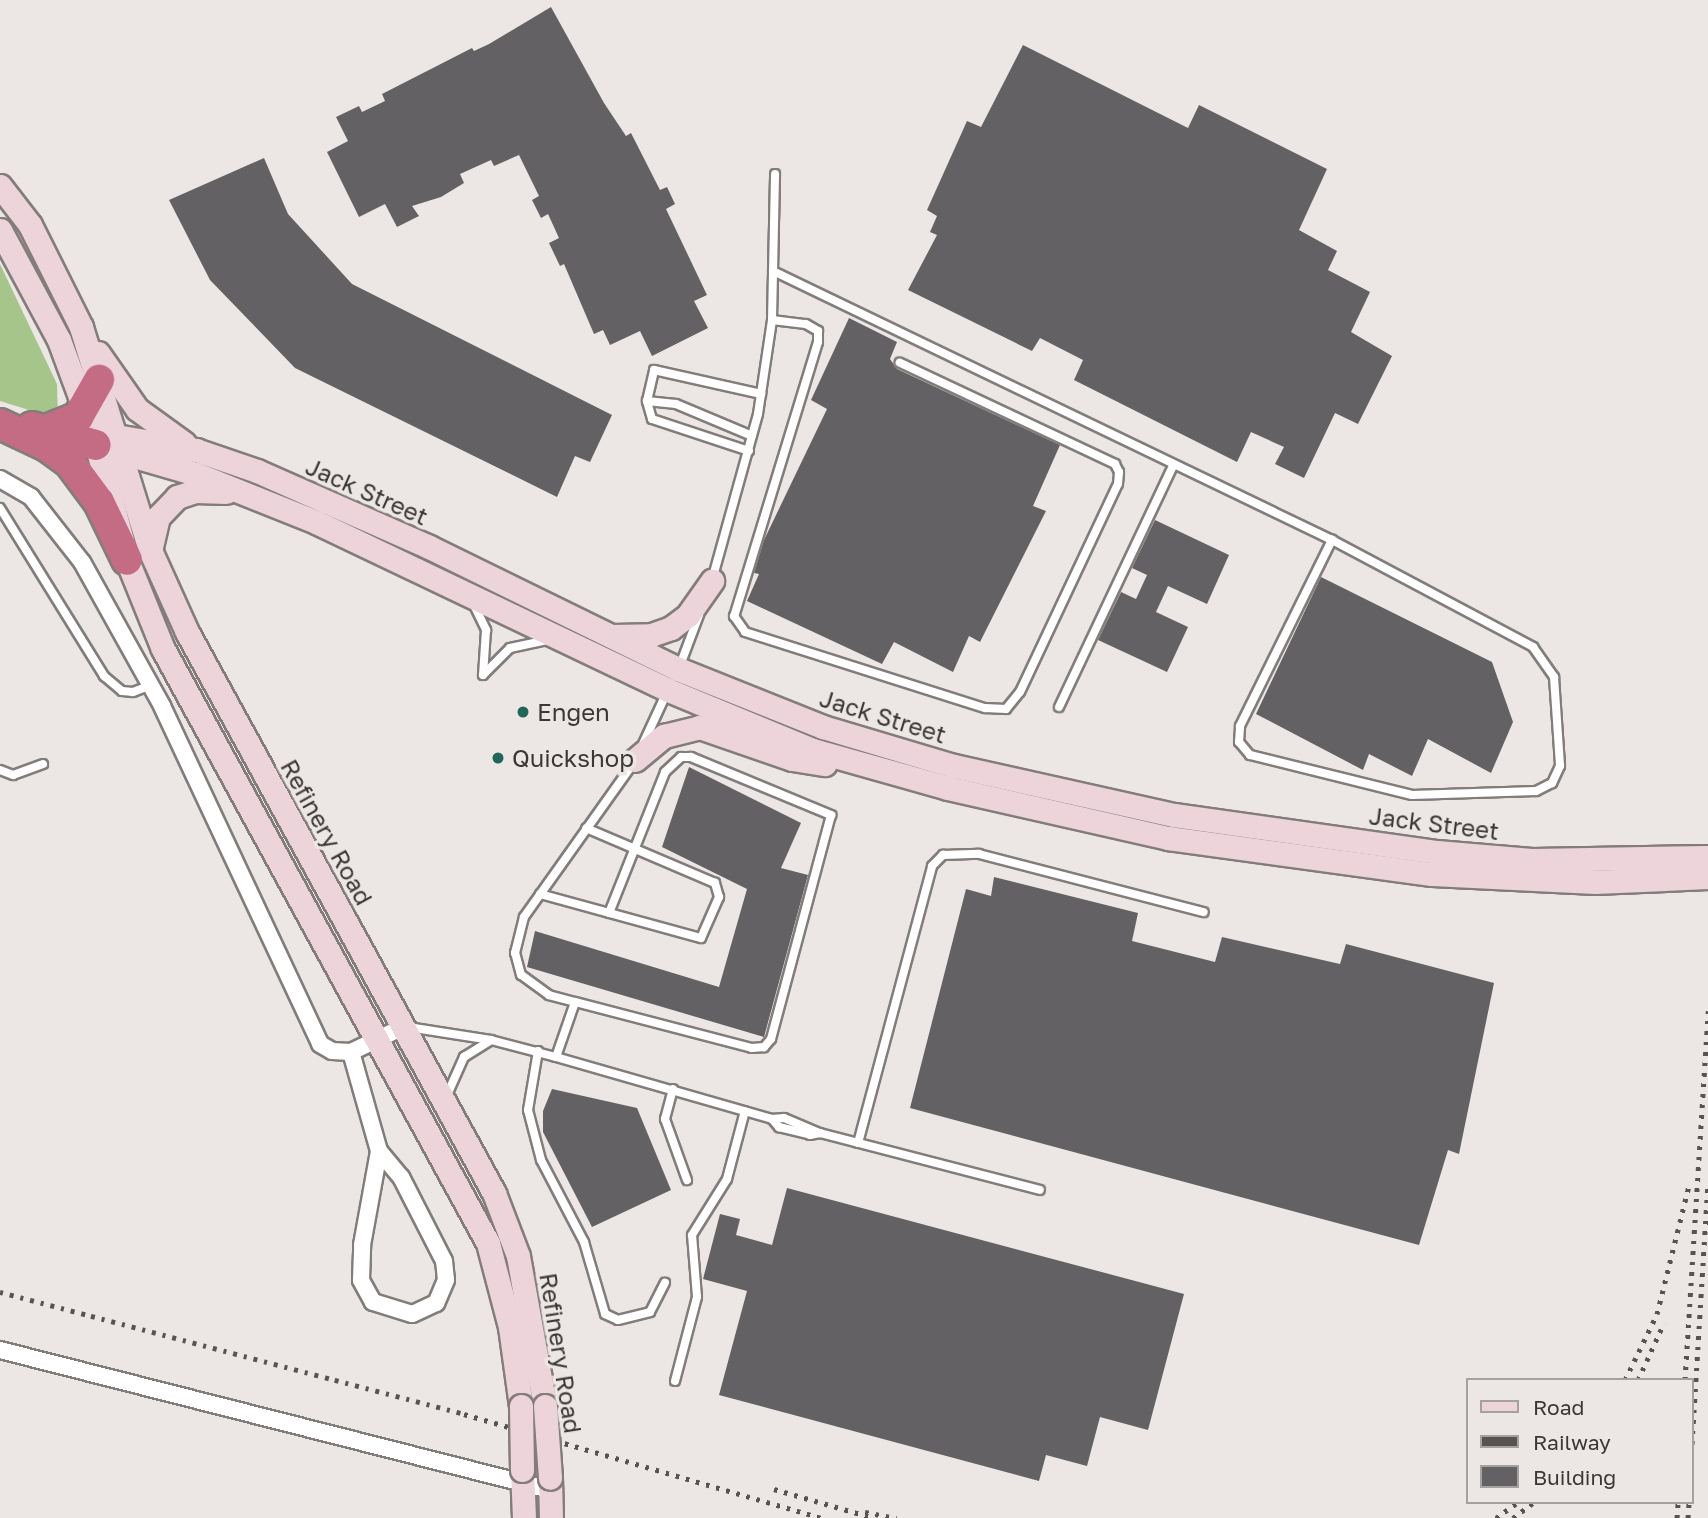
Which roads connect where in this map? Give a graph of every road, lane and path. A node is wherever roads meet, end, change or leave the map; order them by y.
1 (775, 174) dead end
2 (0, 186) edge
3 (0, 230) edge
4 (773, 271) junction
5 (772, 320) junction
6 (81, 327) junction
7 (900, 363) dead end
8 (99, 380) junction
9 (761, 394) junction
10 (647, 401) junction
11 (0, 418) edge
12 (0, 424) edge
13 (102, 435) junction
14 (752, 436) junction
15 (196, 450) junction
16 (749, 451) junction
17 (1173, 466) junction
18 (0, 479) edge
19 (254, 496) junction
20 (0, 508) edge
21 (1332, 540) junction
22 (139, 555) junction
23 (712, 581) junction
24 (459, 589) junction
25 (609, 636) junction
26 (568, 642) junction
27 (678, 669) junction
28 (151, 685) junction
29 (668, 691) junction
30 (1059, 707) dead end
31 (635, 760) junction
32 (43, 764) dead end
33 (873, 767) junction
34 (0, 770) edge
35 (586, 828) junction
36 (633, 848) junction
37 (1708, 858) edge
38 (1530, 870) junction
39 (1654, 870) junction
40 (1708, 877) edge
41 (540, 894) junction
42 (1205, 912) dead end
43 (609, 913) junction
44 (575, 1002) junction
45 (405, 1026) junction
46 (491, 1040) junction
47 (377, 1041) junction
48 (538, 1051) junction
49 (351, 1052) junction
50 (556, 1057) junction
51 (673, 1089) junction
52 (444, 1105) junction
53 (745, 1111) junction
54 (858, 1143) junction
55 (379, 1151) junction
56 (687, 1181) dead end
57 (1040, 1190) dead end
58 (518, 1256) junction
59 (494, 1264) junction
60 (665, 1283) dead end
61 (0, 1350) edge
62 (675, 1381) dead end
63 (523, 1476) junction
64 (550, 1484) junction
65 (524, 1518) edge
66 (551, 1518) edge

1 - 4 lane
2 - 6 main road, Refinery Road
3 - 13 main road, Refinery Road
4 - 5 lane
4 - 17 lane
5 - 7 lane
5 - 9 lane
6 - 8 main road, Refinery Road
6 - 15 main road
8 - 13 highway
8 - 13 main road, Refinery Road
9 - 10 lane
9 - 14 lane
10 - 14 lane
10 - 16 lane
11 - 13 highway
12 - 22 highway
13 - 15 main road, Jack Street
13 - 19 main road, Jack Street
13 - 22 main road, Refinery Road
14 - 16 lane
15 - 25 main road, Jack Street
16 - 23 lane
17 - 21 lane
17 - 30 lane
18 - 28 street
19 - 22 main road
19 - 24 main road, Jack Street
20 - 28 lane
21 - 21 lane
22 - 45 main road, Refinery Road
22 - 47 main road, Refinery Road
23 - 25 main road
23 - 27 lane
24 - 26 main road, Jack Street
24 - 26 lane
25 - 27 main road, Jack Street
26 - 29 main road, Jack Street
27 - 29 lane
27 - 38 main road, Jack Street
28 - 49 street
29 - 31 lane
29 - 33 main road, Jack Street
31 - 33 main road
31 - 35 lane
32 - 34 lane
33 - 38 main road, Jack Street
35 - 36 lane
35 - 41 lane
36 - 43 lane
36 - 43 lane
36 - 44 lane
37 - 39 main road, Jack Street
38 - 39 main road, Jack Street
39 - 40 main road, Jack Street
41 - 43 lane
41 - 44 lane
42 - 54 lane
44 - 50 lane
45 - 46 lane
45 - 47 street
45 - 52 main road, Refinery Road
46 - 48 lane
46 - 52 lane
47 - 49 street
47 - 59 main road, Refinery Road
48 - 50 lane
48 - 60 lane
49 - 55 street
50 - 51 lane
51 - 53 lane
51 - 56 lane
52 - 58 main road, Refinery Road
53 - 54 lane
53 - 62 lane
54 - 57 lane
55 - 55 street
58 - 59 main road
58 - 64 main road, Refinery Road, bridge
59 - 63 main road, Refinery Road, bridge
61 - 63 street
63 - 64 street
63 - 65 main road, Refinery Road
64 - 66 main road, Refinery Road

